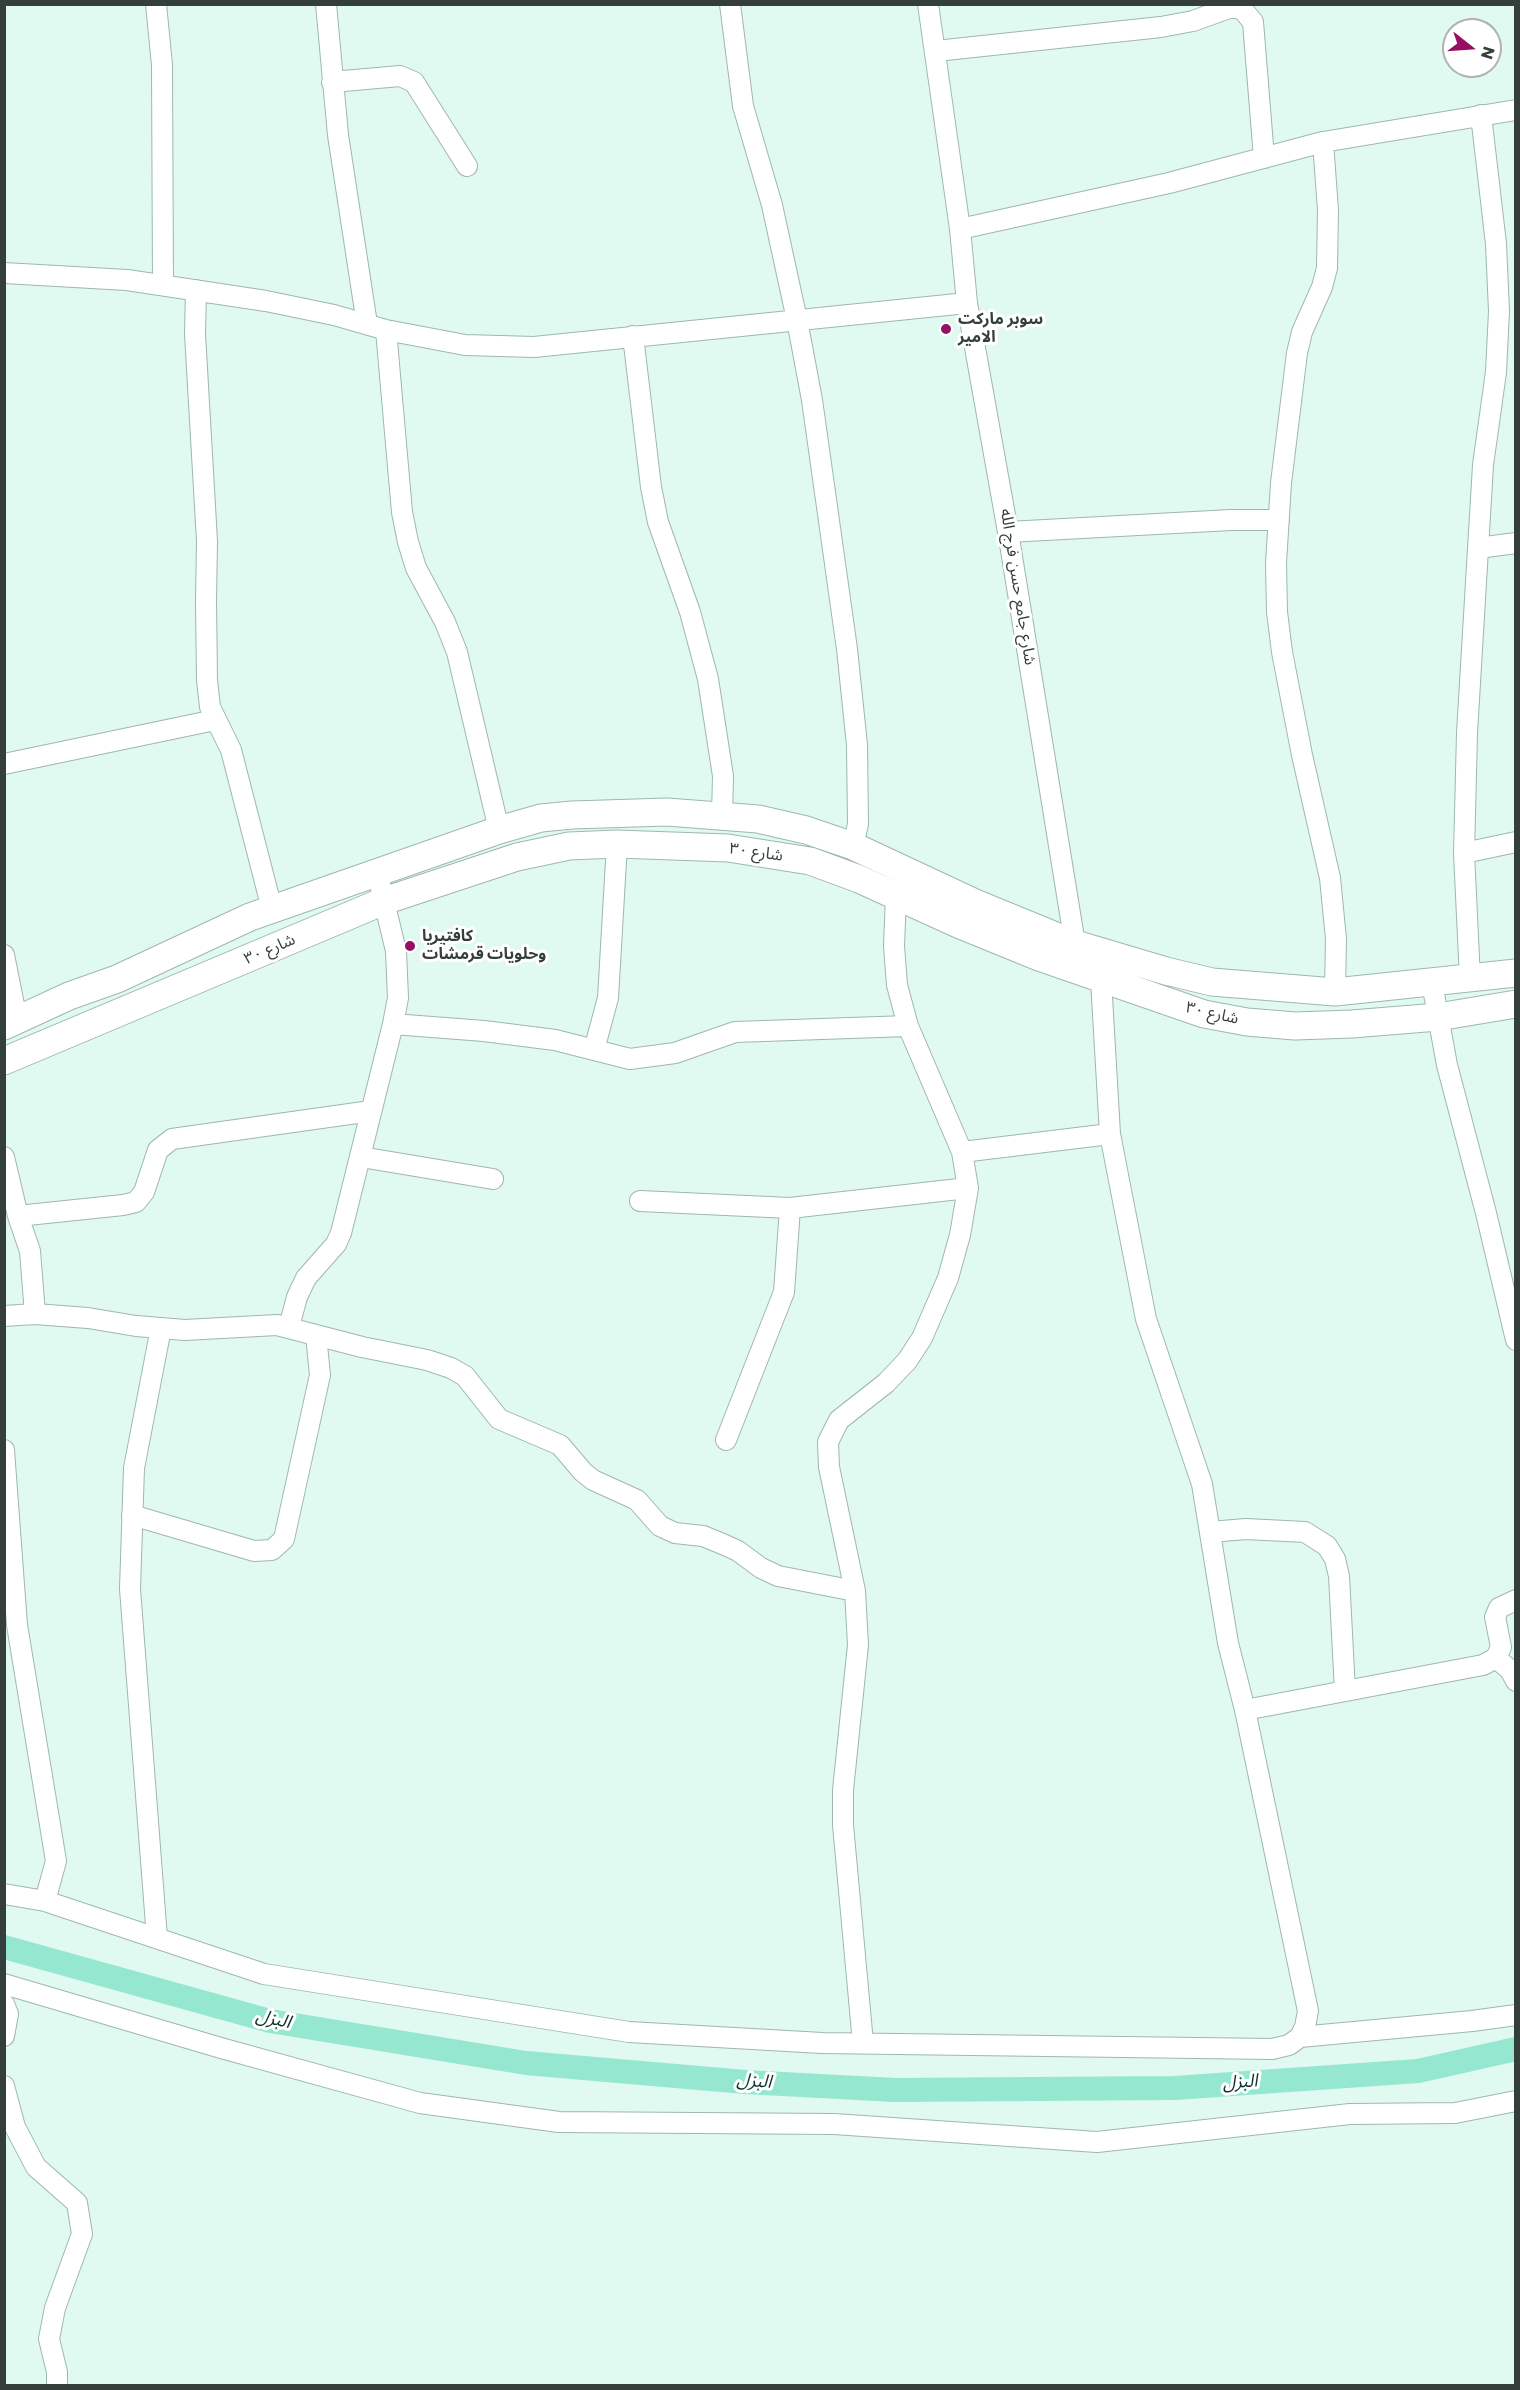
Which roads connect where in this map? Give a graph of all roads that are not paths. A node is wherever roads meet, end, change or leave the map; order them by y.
1 (156, 4) edge
2 (326, 4) edge
3 (730, 4) edge
4 (928, 4) edge
5 (936, 51) junction
6 (332, 82) junction
7 (1515, 110) edge
8 (1480, 115) junction
9 (1323, 142) junction
10 (1264, 158) junction
11 (466, 166) dead end
12 (960, 229) junction
13 (4, 273) edge
14 (163, 285) junction
15 (196, 290) junction
16 (967, 303) junction
17 (797, 320) junction
18 (367, 324) junction
19 (386, 330) junction
20 (633, 336) junction
21 (1279, 520) junction
22 (1008, 532) junction
23 (1515, 543) edge
24 (1478, 548) junction
25 (215, 720) junction
26 (4, 764) edge
27 (722, 816) junction
28 (499, 830) junction
29 (1515, 842) edge
30 (617, 844) junction
31 (853, 846) junction
32 (1464, 853) junction
33 (377, 872) junction
34 (896, 896) junction
35 (384, 901) junction
36 (272, 909) junction
37 (1076, 944) junction
38 (4, 955) edge
39 (1515, 973) edge
40 (1470, 979) junction
41 (1101, 980) junction
42 (1432, 983) junction
43 (1335, 992) junction
44 (1515, 1004) edge
45 (1437, 1017) junction
46 (11, 1023) edge
47 (393, 1024) junction
48 (908, 1026) junction
49 (594, 1050) junction
50 (4, 1060) edge
51 (371, 1111) junction
52 (1110, 1134) junction
53 (962, 1152) junction
54 (4, 1157) edge
55 (361, 1157) junction
56 (493, 1179) dead end
57 (968, 1188) junction
58 (640, 1201) dead end
59 (790, 1208) junction
60 (18, 1216) junction
61 (35, 1314) junction
62 (4, 1316) edge
63 (289, 1327) junction
64 (161, 1328) junction
65 (316, 1335) junction
66 (1515, 1338) edge
67 (726, 1440) dead end
68 (4, 1450) edge
69 (132, 1515) junction
70 (1210, 1532) junction
71 (855, 1591) junction
72 (1515, 1600) edge
73 (1496, 1658) junction
74 (1515, 1681) edge
75 (1345, 1691) junction
76 (1245, 1710) junction
77 (4, 1894) edge
78 (45, 1901) junction
79 (157, 1938) junction
80 (4, 1984) edge
81 (4, 2004) edge
82 (1515, 2014) edge
83 (4, 2036) edge
84 (1300, 2037) junction
85 (863, 2043) junction
86 (4, 2086) edge
87 (1515, 2101) edge
88 (57, 2385) edge

1 - 14 street
2 - 6 street
3 - 17 street
4 - 5 street, شارع جامع حسن فرج الله
5 - 10 street
5 - 12 street, شارع جامع حسن فرج الله
6 - 11 street
6 - 18 street
7 - 8 street
8 - 9 street
8 - 24 street
9 - 10 street
9 - 21 street
10 - 12 street
12 - 16 street, شارع جامع حسن فرج الله
13 - 14 street
14 - 15 street
15 - 18 street
15 - 25 street
16 - 17 street
16 - 22 street, شارع جامع حسن فرج الله
17 - 20 street
17 - 31 street
18 - 19 street
19 - 20 street
19 - 28 street
20 - 27 street
21 - 22 street
21 - 43 street
22 - 37 street, شارع جامع حسن فرج الله
23 - 24 street
24 - 32 street
25 - 26 street
25 - 36 street
27 - 28 street, شارع ٣٠
27 - 31 street, شارع ٣٠
28 - 33 street, شارع ٣٠
29 - 32 street
30 - 34 street, شارع ٣٠
30 - 35 street, شارع ٣٠
30 - 49 street
31 - 37 street, شارع ٣٠
32 - 40 street
33 - 35 street
33 - 36 street, شارع ٣٠
34 - 41 street, شارع ٣٠
34 - 48 street
35 - 47 street
35 - 50 street, شارع ٣٠
36 - 46 street, شارع ٣٠
37 - 43 street, شارع ٣٠
38 - 46 street
39 - 40 street, شارع ٣٠
40 - 42 street, شارع ٣٠
41 - 45 street, شارع ٣٠
41 - 52 street
42 - 43 street, شارع ٣٠
42 - 45 street
44 - 45 street, شارع ٣٠
45 - 66 street
47 - 49 street
47 - 51 street
48 - 49 street
48 - 53 street
51 - 55 street
51 - 60 street
52 - 53 street
52 - 70 street
53 - 57 street
54 - 60 street
55 - 56 street
55 - 63 street
57 - 59 street
57 - 71 street
58 - 59 street
59 - 67 street
60 - 61 street
61 - 62 street
61 - 64 street
63 - 64 street
63 - 65 street
64 - 69 street
65 - 69 street
65 - 71 street
68 - 78 street
69 - 79 street
70 - 75 street
70 - 76 street
71 - 85 street
72 - 73 street
73 - 74 street
73 - 75 street
75 - 76 street
76 - 84 street
77 - 78 street
78 - 79 street
79 - 85 street
80 - 87 street
81 - 83 street
82 - 84 street
84 - 85 street
86 - 88 street

